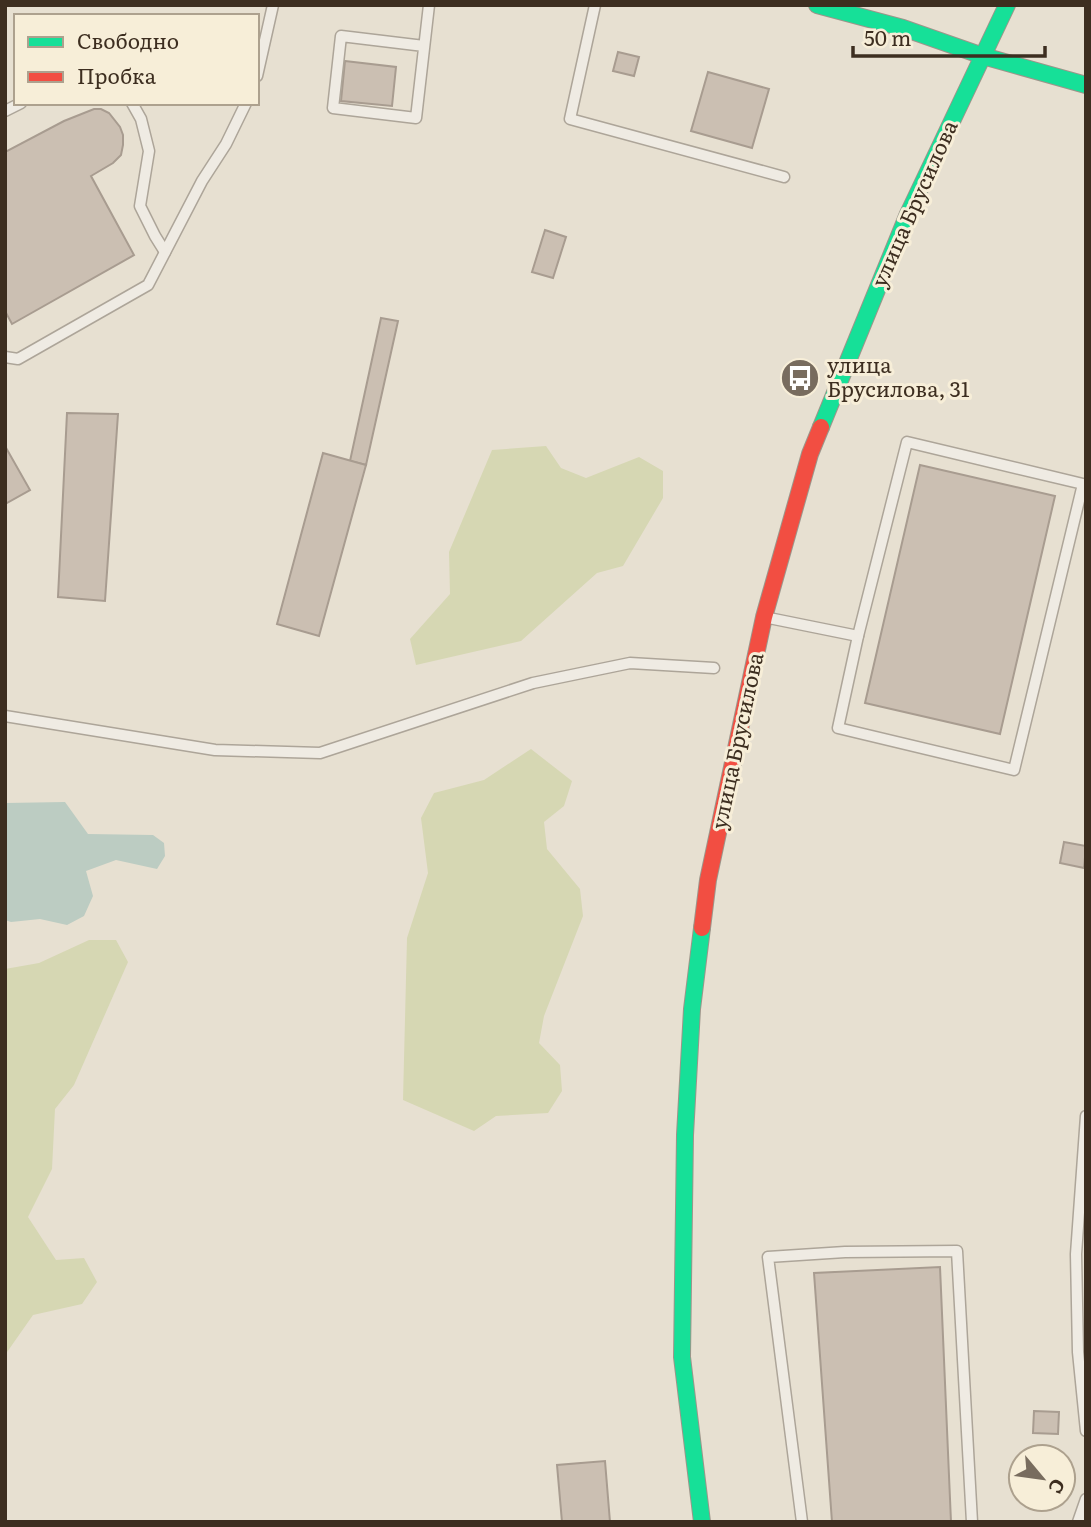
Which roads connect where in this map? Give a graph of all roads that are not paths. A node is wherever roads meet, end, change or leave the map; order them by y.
1 (273, 5) edge
2 (429, 5) edge
3 (596, 5) edge
4 (817, 5) edge
5 (1007, 5) edge
6 (424, 46) junction
7 (983, 56) junction
8 (259, 67) edge
9 (1086, 85) edge
10 (132, 105) edge
11 (245, 105) edge
12 (784, 177) dead end
13 (165, 252) junction
14 (5, 357) edge
15 (764, 617) junction
16 (858, 636) junction
17 (714, 668) dead end
18 (5, 716) edge
19 (1086, 1116) edge
20 (1081, 1254) edge
21 (1086, 1431) edge
22 (1086, 1499) edge
23 (702, 1522) edge
24 (802, 1522) edge
25 (972, 1522) edge
26 (1078, 1522) edge

1 - 8 lane
2 - 6 lane
3 - 12 lane
4 - 7 street
5 - 7 street, улица Брусилова
6 - 6 lane
7 - 9 street
7 - 15 street, улица Брусилова
10 - 13 lane
11 - 13 lane
13 - 14 lane
15 - 16 lane
15 - 23 street, улица Брусилова
16 - 16 lane
17 - 18 lane
19 - 20 lane
20 - 21 lane
22 - 26 lane
24 - 25 lane

